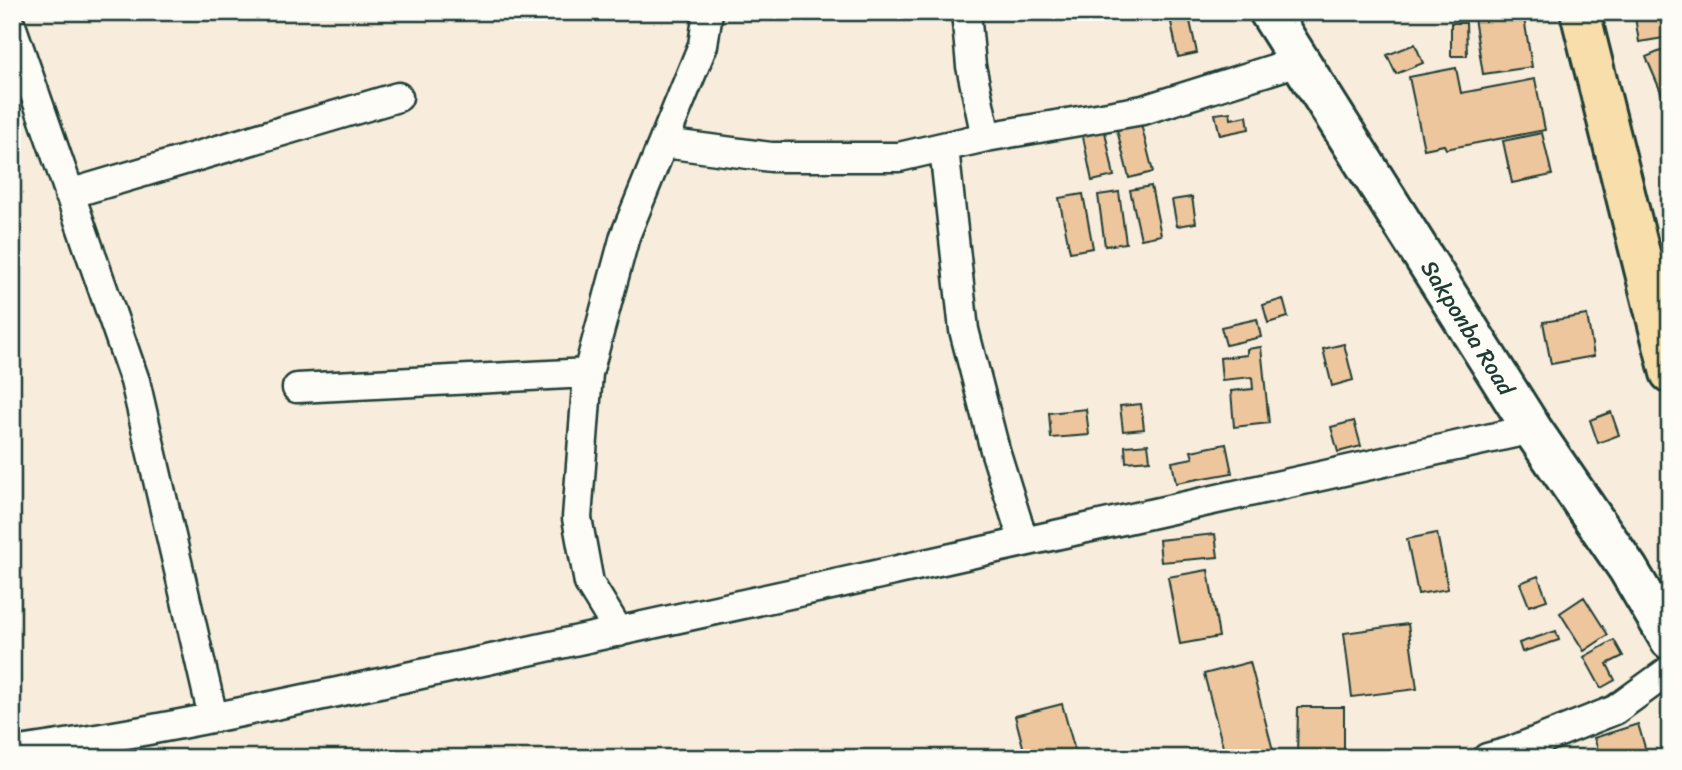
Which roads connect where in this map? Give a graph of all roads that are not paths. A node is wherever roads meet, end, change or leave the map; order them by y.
1 (708, 12) edge
2 (966, 12) edge
3 (1269, 12) edge
4 (1580, 12) edge
5 (12, 28) edge
6 (1299, 61) junction
7 (23, 91) edge
8 (398, 97) dead end
9 (986, 137) junction
10 (664, 143) junction
11 (944, 148) junction
12 (69, 194) junction
13 (588, 373) junction
14 (1670, 373) edge
15 (297, 387) dead end
16 (1532, 429) junction
17 (1023, 540) junction
18 (620, 632) junction
19 (1670, 640) edge
20 (1670, 670) edge
21 (214, 717) junction
22 (12, 752) edge
23 (1487, 758) edge

1 - 10 street
2 - 9 street
3 - 6 main road, Sakponba Road
4 - 14 highway
5 - 7 street
6 - 9 street
6 - 16 main road, Sakponba Road
7 - 12 street
8 - 12 street
9 - 11 street
10 - 11 street
10 - 13 street
11 - 17 street
12 - 21 street
13 - 15 street
13 - 18 street
16 - 17 street
16 - 19 main road, Sakponba Road
17 - 18 street
18 - 21 street
20 - 23 street
21 - 22 street

